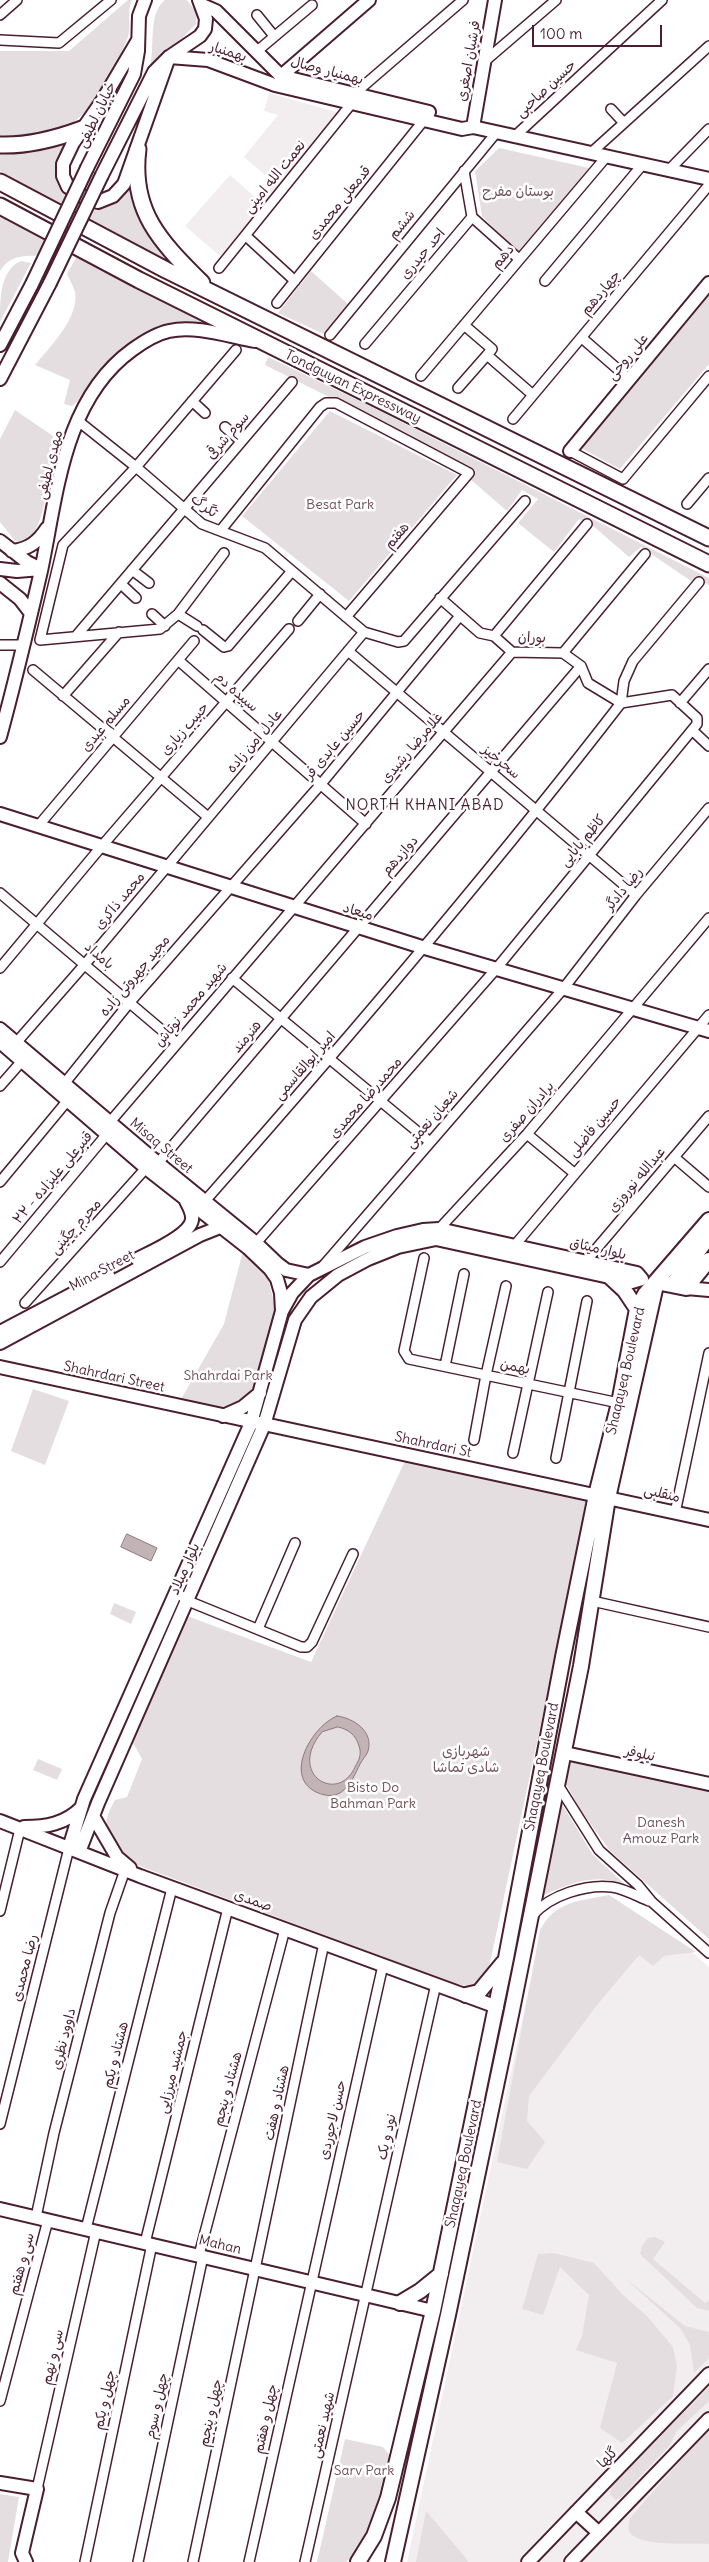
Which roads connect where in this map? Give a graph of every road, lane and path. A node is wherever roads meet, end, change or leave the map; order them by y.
1 (17, 0) edge
2 (111, 0) edge
3 (145, 0) edge
4 (369, 0) edge
5 (463, 0) edge
6 (495, 0) edge
7 (556, 0) edge
8 (662, 0) edge
9 (201, 2) edge
10 (312, 5) dead end
11 (0, 14) edge
12 (257, 15) dead end
13 (274, 36) junction
14 (0, 40) edge
15 (138, 40) junction
16 (709, 46) edge
17 (256, 52) junction
18 (170, 57) junction
19 (485, 62) junction
20 (278, 80) junction
21 (361, 88) dead end
22 (352, 103) junction
23 (611, 109) dead end
24 (424, 120) junction
25 (624, 123) junction
26 (473, 127) junction
27 (82, 129) junction
28 (709, 129) edge
29 (496, 132) junction
30 (514, 137) junction
31 (0, 145) edge
32 (138, 149) junction
33 (592, 152) junction
34 (607, 156) junction
35 (643, 164) junction
36 (669, 170) junction
37 (464, 171) junction
38 (709, 179) edge
39 (0, 182) edge
40 (709, 186) edge
41 (0, 206) edge
42 (472, 217) junction
43 (246, 236) junction
44 (519, 260) junction
45 (219, 268) dead end
46 (295, 281) junction
47 (545, 281) dead end
48 (709, 283) edge
49 (210, 292) junction
50 (277, 303) dead end
51 (464, 325) junction
52 (330, 335) dead end
53 (582, 338) junction
54 (261, 342) junction
55 (365, 344) dead end
56 (0, 345) edge
57 (236, 350) dead end
58 (487, 355) junction
59 (421, 376) dead end
60 (709, 376) edge
61 (0, 379) edge
62 (629, 379) junction
63 (292, 382) dead end
64 (458, 388) dead end
65 (534, 395) junction
66 (192, 401) junction
67 (205, 413) dead end
68 (513, 419) dead end
69 (77, 420) junction
70 (224, 427) dead end
71 (241, 442) junction
72 (570, 450) joint
73 (136, 467) junction
74 (709, 478) edge
75 (525, 500) dead end
76 (686, 504) dead end
77 (184, 508) junction
78 (52, 519) junction
79 (587, 524) dead end
80 (221, 530) junction
81 (709, 538) edge
82 (0, 541) edge
83 (12, 551) junction
84 (224, 553) dead end
85 (645, 554) dead end
86 (709, 564) edge
87 (0, 569) edge
88 (41, 569) junction
89 (132, 570) junction
90 (292, 570) junction
91 (56, 573) junction
92 (699, 582) dead end
93 (0, 583) edge
94 (150, 583) dead end
95 (121, 584) junction
96 (320, 594) junction
97 (136, 598) dead end
98 (440, 598) junction
99 (30, 612) junction
100 (152, 614) dead end
101 (178, 614) junction
102 (346, 617) junction
103 (459, 617) junction
104 (298, 622) dead end
105 (165, 626) junction
106 (289, 629) dead end
107 (119, 632) junction
108 (364, 632) junction
109 (78, 636) junction
110 (494, 636) junction
111 (194, 641) dead end
112 (0, 645) edge
113 (23, 645) junction
114 (348, 651) junction
115 (512, 652) junction
116 (563, 653) junction
117 (178, 660) junction
118 (581, 666) junction
119 (709, 669) edge
120 (33, 670) dead end
121 (396, 692) junction
122 (63, 696) junction
123 (226, 702) junction
124 (621, 703) junction
125 (680, 703) junction
126 (444, 732) junction
127 (693, 732) junction
128 (0, 737) edge
129 (113, 737) junction
130 (272, 742) junction
131 (709, 746) edge
132 (490, 771) junction
133 (161, 778) junction
134 (321, 784) junction
135 (709, 808) edge
136 (538, 811) junction
137 (0, 814) edge
138 (208, 817) junction
139 (366, 824) junction
140 (39, 825) junction
141 (101, 847) junction
142 (589, 854) junction
143 (166, 867) junction
144 (228, 887) junction
145 (0, 893) edge
146 (636, 895) junction
147 (295, 908) junction
148 (709, 918) edge
149 (38, 922) junction
150 (357, 927) junction
151 (424, 948) junction
152 (86, 963) junction
153 (0, 968) edge
154 (496, 969) junction
155 (232, 978) junction
156 (563, 989) junction
157 (130, 1002) junction
158 (633, 1010) junction
159 (709, 1015) edge
160 (281, 1018) junction
161 (0, 1029) edge
162 (704, 1030) edge
163 (0, 1042) edge
164 (16, 1043) junction
165 (178, 1043) junction
166 (330, 1059) junction
167 (22, 1061) junction
168 (64, 1084) junction
169 (0, 1086) edge
170 (68, 1100) junction
171 (381, 1102) junction
172 (709, 1116) edge
173 (109, 1128) junction
174 (527, 1134) junction
175 (430, 1142) junction
176 (674, 1157) junction
177 (152, 1166) junction
178 (574, 1173) junction
179 (0, 1182) edge
180 (709, 1187) edge
181 (185, 1199) junction
182 (205, 1201) junction
183 (709, 1220) edge
184 (224, 1224) junction
185 (439, 1229) junction
186 (709, 1237) edge
187 (256, 1243) junction
188 (515, 1245) junction
189 (424, 1258) dead end
190 (709, 1260) edge
191 (586, 1261) junction
192 (0, 1262) edge
193 (322, 1267) junction
194 (464, 1274) dead end
195 (309, 1275) junction
196 (610, 1277) junction
197 (642, 1279) junction
198 (656, 1282) junction
199 (672, 1285) junction
200 (506, 1286) dead end
201 (688, 1288) junction
202 (709, 1290) edge
203 (548, 1292) dead end
204 (311, 1297) joint
205 (709, 1299) edge
206 (587, 1301) dead end
207 (25, 1303) dead end
208 (637, 1309) junction
209 (282, 1310) junction
210 (0, 1332) edge
211 (0, 1343) edge
212 (709, 1353) edge
213 (445, 1366) junction
214 (0, 1367) edge
215 (486, 1375) junction
216 (529, 1384) junction
217 (260, 1393) junction
218 (570, 1393) junction
219 (619, 1403) junction
220 (223, 1416) junction
221 (251, 1423) junction
222 (264, 1425) junction
223 (474, 1440) dead end
224 (513, 1453) dead end
225 (556, 1458) dead end
226 (602, 1496) junction
227 (675, 1513) junction
228 (709, 1520) edge
229 (295, 1543) dead end
230 (353, 1554) dead end
231 (175, 1592) junction
232 (188, 1601) junction
233 (592, 1601) junction
234 (571, 1622) junction
235 (709, 1627) edge
236 (258, 1629) junction
237 (587, 1629) junction
238 (563, 1656) junction
239 (581, 1666) junction
240 (145, 1679) junction
241 (564, 1753) junction
242 (709, 1784) edge
243 (558, 1785) junction
244 (81, 1808) junction
245 (93, 1816) junction
246 (0, 1821) edge
247 (18, 1828) junction
248 (74, 1850) junction
249 (125, 1870) junction
250 (140, 1876) junction
251 (172, 1888) junction
252 (652, 1902) junction
253 (228, 1908) junction
254 (0, 1911) edge
255 (531, 1918) junction
256 (285, 1929) junction
257 (324, 1943) junction
258 (709, 1952) edge
259 (506, 1958) junction
260 (383, 1965) junction
261 (436, 1984) junction
262 (466, 1995) junction
263 (497, 2006) junction
264 (512, 2010) junction
265 (0, 2124) edge
266 (0, 2209) edge
267 (42, 2218) junction
268 (91, 2230) junction
269 (148, 2244) junction
270 (201, 2256) junction
271 (256, 2269) junction
272 (441, 2274) junction
273 (310, 2282) junction
274 (367, 2295) junction
275 (400, 2303) junction
276 (433, 2311) junction
277 (448, 2315) junction
278 (709, 2374) edge
279 (0, 2401) edge
280 (709, 2419) edge
281 (0, 2483) edge
282 (37, 2488) junction
283 (576, 2512) junction
284 (599, 2533) junction
285 (26, 2562) edge
286 (84, 2562) edge
287 (138, 2562) edge
288 (193, 2562) edge
289 (249, 2562) edge
290 (305, 2562) edge
291 (358, 2562) edge
292 (393, 2562) edge
293 (528, 2562) edge
294 (571, 2562) edge

1 - 11 street
2 - 14 street
3 - 15 main road, خیابان لطیفی
4 - 20 main road, بهمنیار وصال
5 - 21 street
6 - 19 main road, فرشیان اصغری
7 - 19 street
8 - 30 street, حسین صاحبی
9 - 17 main road, بهمنیار
9 - 18 main road
10 - 13 street
12 - 13 street
13 - 17 street
15 - 27 main road
15 - 56 main road, خیابان لطیفی, bridge
16 - 25 street
17 - 20 main road, بهمنیار
18 - 20 main road, بهمنیار
18 - 32 main road
18 - 61 main road, bridge
19 - 26 main road, فرشیان اصغری
20 - 22 main road, بهمنیار وصال
20 - 26 main road, بهمنیار وصال
22 - 24 main road, بهمنیار وصال
22 - 43 street, نعمت الله امینی
23 - 25 street
24 - 26 main road, بهمنیار وصال
24 - 46 street, قدمعلی محمدی
25 - 33 street
26 - 29 main road, بهمنیار وصال
27 - 31 highway
27 - 32 main road
28 - 36 street
29 - 30 main road, بهمنیار وصال
29 - 37 street, ششم
30 - 33 main road, بهمنیار وصال
32 - 49 highway
33 - 34 main road, بهمنیار وصال
34 - 35 main road, بهمنیار وصال
34 - 44 street, دهم
35 - 36 main road, بهمنیار وصال
35 - 47 street
36 - 38 main road, بهمنیار وصال
37 - 42 street
37 - 52 street, ششم
39 - 49 highway, Tondguyan Expressway
40 - 53 street, چهاردهم
41 - 54 highway, Tondguyan Expressway
42 - 44 street
42 - 55 street, احد حیدری
43 - 45 street, نعمت الله امینی
43 - 46 street
44 - 51 street, دهم
46 - 50 street, قدمعلی محمدی
48 - 62 main road, علی روحی
49 - 81 highway, Tondguyan Expressway
51 - 58 street
51 - 59 street, دهم
53 - 62 street
53 - 65 street, چهاردهم
54 - 69 main road, مهدی لطیفی
54 - 86 highway, Tondguyan Expressway
57 - 66 street
58 - 64 street
58 - 65 street
60 - 72 street
62 - 72 main road, علی روحی
63 - 71 street, سوم شرقی
65 - 68 street, چهاردهم
66 - 67 street
66 - 73 street
69 - 73 street, تگرگ
69 - 78 main road, مهدی لطیفی
70 - 71 street
71 - 77 street, سوم شرقی
73 - 77 street, تگرگ
73 - 91 street
74 - 76 street
75 - 98 street
77 - 80 street, تگرگ
77 - 89 street, سوم شرقی
78 - 83 main road
78 - 88 main road, مهدی لطیفی
79 - 110 street
80 - 90 street, تگرگ
80 - 102 street, هفتم
82 - 83 main road
83 - 88 main road
84 - 101 street
85 - 116 street
87 - 88 main road
88 - 91 street
88 - 99 main road, مهدی لطیفی
89 - 94 street
89 - 95 street, سوم شرقی
90 - 96 street, تگرگ
90 - 101 street
91 - 109 street
92 - 124 street
93 - 99 main road
95 - 97 street
95 - 109 street, سوم شرقی
96 - 102 street, تگرگ
96 - 104 street
98 - 103 street, بوران
98 - 108 street
99 - 113 main road, مهدی لطیفی
100 - 105 street
101 - 105 street
102 - 108 street
103 - 110 street, بوران
103 - 121 street, حسین عابدی‌ فر
105 - 107 street
106 - 123 street, حبیب زیاری
107 - 109 street
107 - 122 street
108 - 114 street, عادل امن زاده
110 - 115 street, بوران
111 - 117 street, مسلم عبدی
112 - 113 street
113 - 128 main road, مهدی لطیفی
114 - 121 street, سحرخیز
114 - 130 street, عادل امن زاده
115 - 116 street, بوران
115 - 126 street, غلامرضا رشیدی
116 - 118 street, بوران
117 - 123 street, سپیده دم
117 - 129 street, مسلم عبدی
118 - 124 street, بوران
118 - 132 street, دوازدهم
119 - 125 street
120 - 122 street
121 - 126 street, سحرخیز
121 - 134 street, حسین عابدی‌ فر
122 - 129 street
123 - 130 street, سپیده دم
123 - 133 street, حبیب زیاری
124 - 125 street
124 - 136 street, امیر ابوالقاسمی
125 - 127 street
126 - 132 street, سحرخیز
126 - 139 street, غلامرضا رشیدی
127 - 131 street
127 - 142 street, کاظم بابایی
129 - 133 street
129 - 140 street, مسلم عبدی
130 - 134 street, سپیده دم
130 - 138 street, عادل امن زاده
132 - 136 street, سحرخیز
132 - 150 street, دوازدهم
133 - 138 street
133 - 141 street, حبیب زیاری
134 - 139 street, سپیده دم
134 - 144 street, حسین عابدی‌ فر
135 - 146 street, رضا دادگر
136 - 142 street, سحرخیز
136 - 151 street, امیر ابوالقاسمی
137 - 140 main road, میعاد
138 - 143 street, عادل امن زاده
139 - 147 street, غلامرضا رشیدی
140 - 141 main road, میعاد
141 - 143 main road, میعاد
141 - 149 street, حبیب زیاری
142 - 146 street, سحرخیز
142 - 154 street, کاظم بابایی
143 - 144 main road, میعاد
143 - 152 street, محمد ذاکری
144 - 147 main road, میعاد
144 - 157 street, مجید جهروتی زاده
145 - 149 street, بامداد
146 - 156 street, رضا دادگر
147 - 150 main road, میعاد
147 - 155 street, شهید محمد نوتاش
148 - 158 street, برادران صفری
149 - 152 street, بامداد
149 - 153 street, حبیب زیاری
150 - 151 main road, میعاد
150 - 160 street, هنرمند
151 - 154 main road, میعاد
151 - 166 street, امیر ابوالقاسمی
152 - 157 street, بامداد
152 - 164 street, محمد ذاکری
154 - 156 main road, میعاد
154 - 171 street, محمدرضا محمدی
155 - 160 street
155 - 165 street, شهید محمد نوتاش
156 - 158 main road, میعاد
156 - 175 street, شعبان نعمتی
157 - 165 street, بامداد
157 - 168 street, مجید جهروتی زاده
158 - 162 main road, میعاد
158 - 174 street, برادران صفری
159 - 162 street, حسین فاضلی
160 - 166 street
160 - 177 street, هنرمند
161 - 164 main road, Misaq Street
162 - 178 street, حسین فاضلی
163 - 167 main road, Misaq Street
164 - 168 main road, Misaq Street
165 - 173 street, شهید محمد نوتاش
166 - 171 street
166 - 182 street, امیر ابوالقاسمی
167 - 169 street
167 - 170 main road, Misaq Street
168 - 173 main road, Misaq Street
170 - 173 main road, Misaq Street
170 - 179 street
171 - 175 street
171 - 187 street, محمدرضا محمدی
172 - 176 street, عبدالله نوروزی
173 - 177 main road, Misaq Street
173 - 192 street, قنبرعلی علیزاده - ۲۲
174 - 178 street
174 - 185 street, برادران صفری
175 - 193 street, شعبان نعمتی
176 - 180 street
176 - 191 street, عبدالله نوروزی
177 - 181 main road, Misaq Street
177 - 182 main road, Misaq Street
177 - 207 street, محرم چگینی
178 - 188 street, حسین فاضلی
181 - 184 main road, Misaq Street
181 - 210 main road, Mina Street
182 - 184 main road, Misaq Street
183 - 198 main road
184 - 187 main road, Misaq Street
184 - 209 main road, Misaq Street
184 - 211 main road, Mina Street
185 - 188 main road, بلوار میثاق
185 - 193 main road, بلوار میثاق
186 - 199 main road
187 - 195 main road, Misaq Street
188 - 191 main road, بلوار میثاق
189 - 213 street, بهمن
190 - 201 main road
191 - 197 main road, بلوار میثاق
193 - 195 main road, بلوار میثاق
194 - 213 street
195 - 209 main road, بلوار میثاق
196 - 197 main road, بلوار میثاق
196 - 204 main road, بلوار میثاق
196 - 208 main road
197 - 198 main road
198 - 199 main road
198 - 208 main road, Shaqayeq Boulevard
198 - 226 main road, Shaqayeq Boulevard
199 - 201 main road
200 - 215 street
201 - 202 main road
201 - 205 main road
203 - 216 street
204 - 222 main road, بلوار میلاد
206 - 218 street
208 - 219 main road, Shaqayeq Boulevard
209 - 217 main road, بلوار میلاد
212 - 227 street
213 - 215 street, بهمن
214 - 220 main road, Shahrdari Street
215 - 216 street, بهمن
215 - 223 street
216 - 218 street, بهمن
216 - 224 street
217 - 220 main road
217 - 221 main road, بلوار میلاد
218 - 219 street, بهمن
218 - 225 street
219 - 226 main road, Shaqayeq Boulevard
220 - 221 main road, Shahrdari Street
221 - 222 main road, Shahrdari St
221 - 231 main road, بلوار میلاد
222 - 226 main road, Shahrdari St
222 - 232 main road, بلوار میلاد
226 - 227 main road, منقلبی
226 - 233 main road, Shaqayeq Boulevard
226 - 234 main road, Shaqayeq Boulevard
227 - 228 main road, منقلبی
229 - 236 street
230 - 236 street
231 - 232 street
231 - 240 main road, بلوار میلاد
232 - 236 street
232 - 240 main road, بلوار میلاد
233 - 235 street
233 - 237 main road, Shaqayeq Boulevard
234 - 237 main road
234 - 238 main road, Shaqayeq Boulevard
237 - 239 main road, Shaqayeq Boulevard
238 - 239 main road
238 - 259 main road, Shaqayeq Boulevard
239 - 241 main road, Shaqayeq Boulevard
240 - 244 main road, بلوار میلاد
240 - 245 main road, بلوار میلاد
241 - 242 main road, نیلوفر
241 - 243 main road, Shaqayeq Boulevard
243 - 252 street
243 - 255 main road, Shaqayeq Boulevard
244 - 247 main road
244 - 248 main road, بلوار میلاد
245 - 248 main road, بلوار میلاد
245 - 250 main road
246 - 247 main road, صمدی
247 - 248 main road, صمدی
247 - 254 street
248 - 249 main road, صمدی
248 - 265 street, رضا محمدی
249 - 250 main road, صمدی
249 - 267 street, داوود نظری
250 - 251 main road, صمدی
251 - 253 main road, صمدی
251 - 268 street, هشتاد و یکم
252 - 255 street
252 - 258 street
253 - 256 main road, صمدی
253 - 269 street, جمشید میرزایی
255 - 264 main road, Shaqayeq Boulevard
256 - 257 main road, صمدی
256 - 270 street, هشتاد و پنجم
257 - 260 main road, صمدی
257 - 271 street, هشتاد و هفت
259 - 262 main road
259 - 263 main road, Shaqayeq Boulevard
260 - 261 main road, صمدی
260 - 273 street, حسن لاجوردی
261 - 262 main road, صمدی
261 - 274 street, نود و یک
262 - 263 main road, صمدی
263 - 264 main road
263 - 272 main road, Shaqayeq Boulevard
264 - 277 main road, Shaqayeq Boulevard
266 - 267 main road, Mahan
267 - 268 main road, Mahan
267 - 279 street, سی و هفتم
268 - 269 main road, Mahan
268 - 282 street, سی و نهم
269 - 270 main road, Mahan
269 - 286 street, چهل و یکم
270 - 271 main road, Mahan
270 - 287 street, چهل و سوم
271 - 273 main road, Mahan
271 - 288 street, چهل و پنجم
272 - 275 main road
272 - 276 main road, Shaqayeq Boulevard
273 - 274 main road, Mahan
273 - 289 street, چهل و هفتم
274 - 275 main road, Mahan
274 - 290 street, شهید نعمتی
275 - 276 main road, Mahan
276 - 277 main road
276 - 291 main road, Shaqayeq Boulevard
277 - 292 main road, Shaqayeq Boulevard
278 - 283 main road, گلها
280 - 284 main road
281 - 282 main road
282 - 285 main road
283 - 284 main road
283 - 293 main road, گلها
284 - 294 main road

